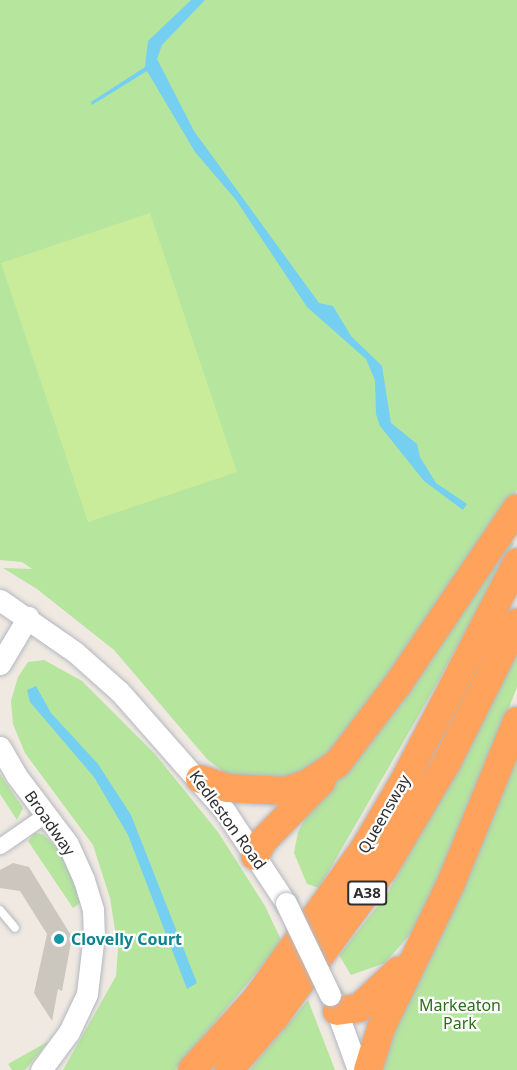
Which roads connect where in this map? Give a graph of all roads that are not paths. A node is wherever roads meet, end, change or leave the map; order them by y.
1 (517, 508) edge
2 (517, 563) edge
3 (0, 600) edge
4 (28, 617) junction
5 (517, 623) edge
6 (0, 664) edge
7 (517, 721) edge
8 (0, 747) edge
9 (337, 765) junction
10 (200, 779) junction
11 (45, 815) junction
12 (0, 846) edge
13 (255, 856) junction
14 (0, 910) edge
15 (15, 928) dead end
16 (417, 949) junction
17 (334, 1003) junction
18 (41, 1070) edge
19 (192, 1070) edge
20 (229, 1070) edge
21 (358, 1070) edge
22 (368, 1070) edge

1 - 9 highway
2 - 19 highway, Queensway / A38
3 - 4 street, Kedleston Road
4 - 6 street
4 - 10 street, Kedleston Road
5 - 20 highway, Queensway / A38
7 - 16 highway
8 - 11 street, Broadway
9 - 10 highway
9 - 13 highway
10 - 13 street, Kedleston Road
11 - 12 street
11 - 18 street, Broadway
13 - 17 street, Kedleston Road, bridge
14 - 15 lane
16 - 17 highway
16 - 22 highway
17 - 21 street, Kedleston Road

